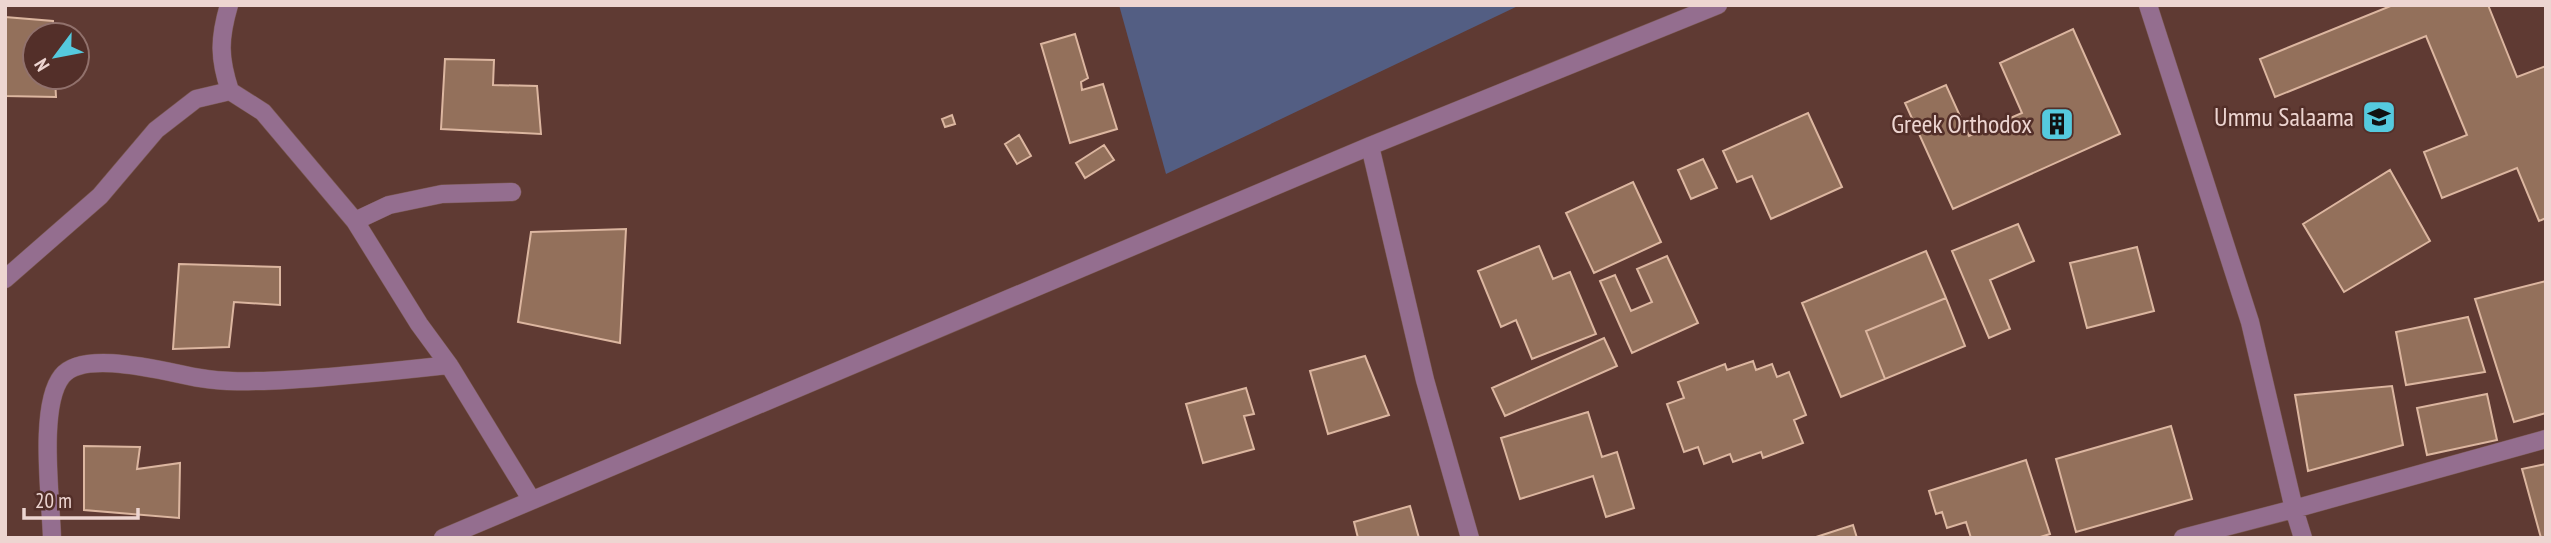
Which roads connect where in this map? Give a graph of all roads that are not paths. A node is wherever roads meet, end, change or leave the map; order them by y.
1 (229, 5) edge
2 (1718, 5) edge
3 (2148, 5) edge
4 (230, 91) junction
5 (1370, 146) junction
6 (512, 192) dead end
7 (355, 221) junction
8 (5, 279) edge
9 (449, 365) junction
10 (2546, 439) edge
11 (531, 499) junction
12 (2294, 509) junction
13 (52, 538) edge
14 (443, 538) edge
15 (1470, 538) edge
16 (2183, 538) edge
17 (2303, 538) edge

1 - 4 street
2 - 5 street
3 - 12 street
4 - 7 street
4 - 8 street
5 - 11 street
5 - 15 street
6 - 7 street
7 - 9 street
9 - 11 street
9 - 13 street
10 - 12 street
11 - 14 street
12 - 16 street
12 - 17 street

